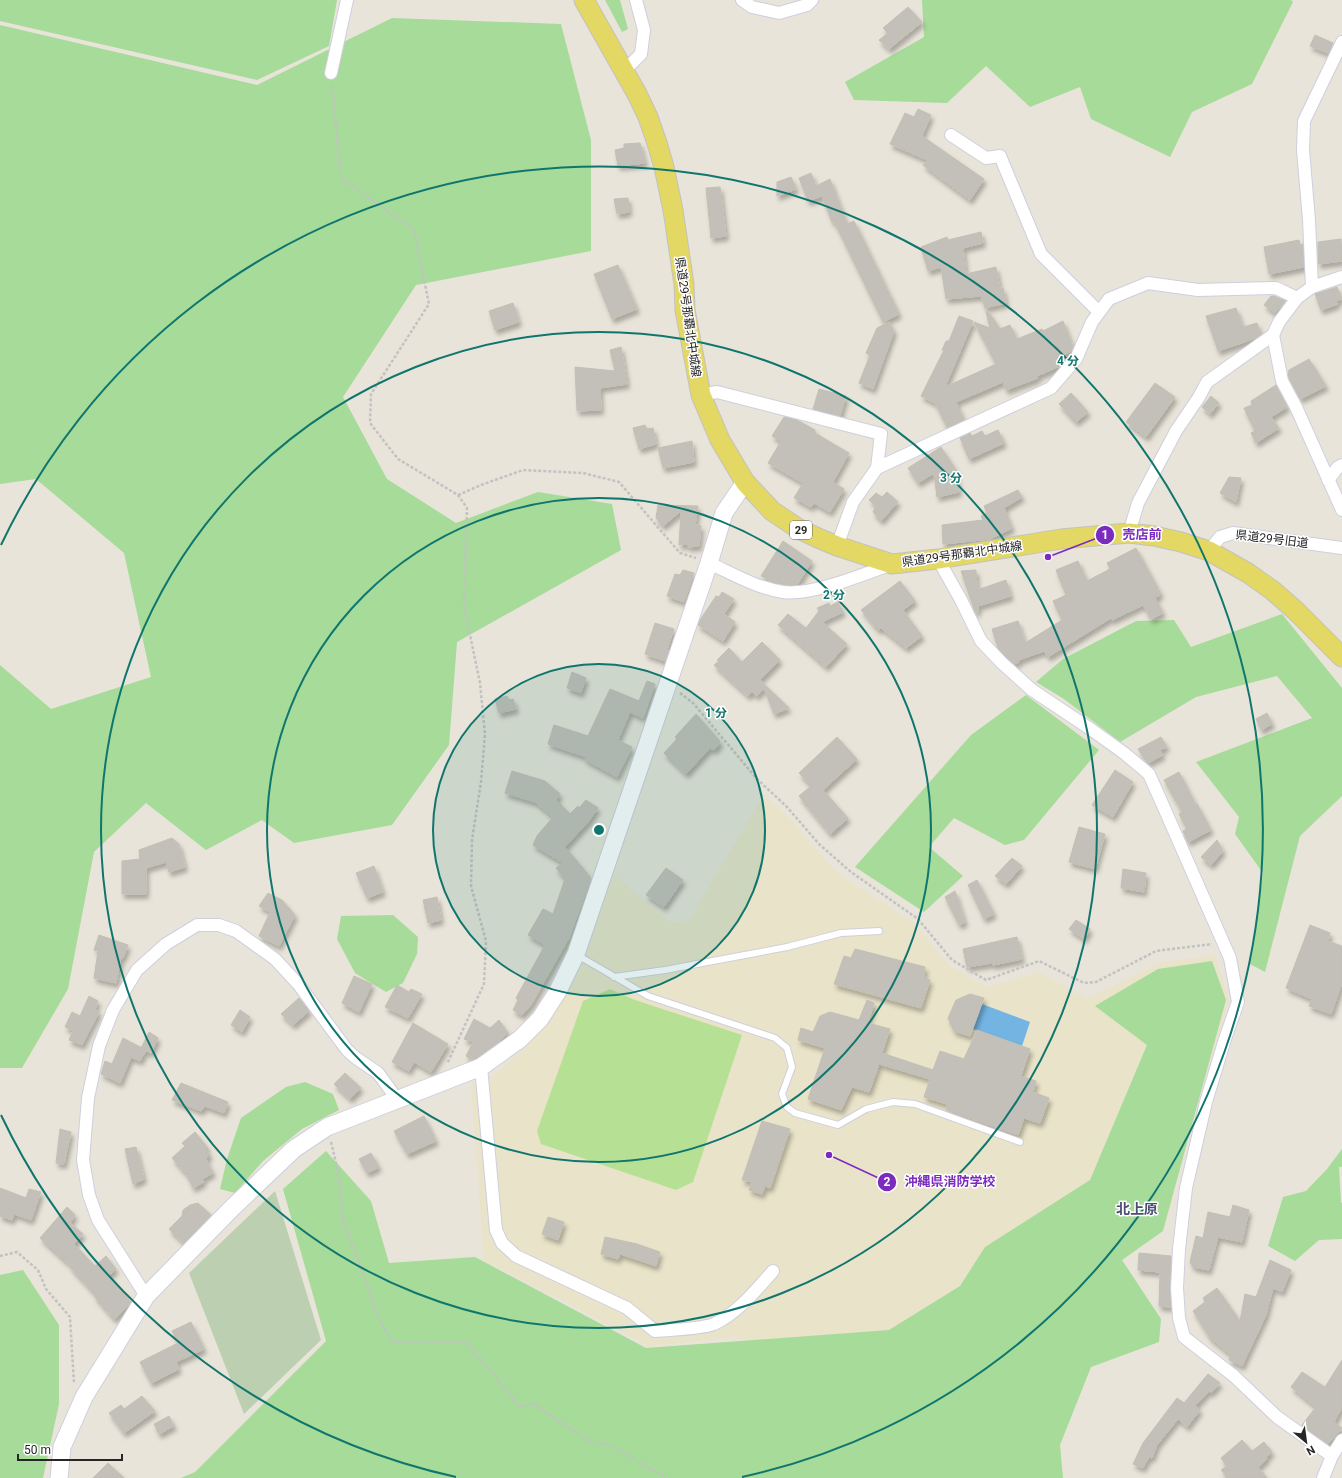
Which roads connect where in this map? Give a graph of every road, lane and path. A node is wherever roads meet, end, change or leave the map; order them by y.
1 (347, 0) edge
2 (584, 0) edge
3 (636, 0) edge
4 (742, 0) edge
5 (812, 0) edge
6 (1342, 42) edge
7 (625, 70) junction
8 (331, 73) joint
9 (951, 135) dead end
10 (1342, 277) edge
11 (1312, 287) junction
12 (1297, 298) junction
13 (1099, 312) junction
14 (1273, 335) junction
15 (701, 395) junction
16 (1342, 465) edge
17 (877, 468) junction
18 (1328, 480) junction
19 (745, 482) junction
20 (458, 495) junction
21 (1342, 510) edge
22 (1129, 532) junction
23 (837, 546) junction
24 (1342, 548) edge
25 (1209, 551) junction
26 (938, 559) junction
27 (709, 563) junction
28 (892, 564) junction
29 (1342, 657) edge
30 (667, 684) junction
31 (879, 931) dead end
32 (1223, 943) junction
33 (576, 954) junction
34 (614, 976) junction
35 (481, 1067) junction
36 (438, 1084) junction
37 (397, 1099) junction
38 (328, 1127) junction
39 (1020, 1142) dead end
40 (0, 1256) edge
41 (773, 1271) dead end
42 (146, 1296) junction
43 (74, 1385) dead end
44 (1342, 1440) edge
45 (1332, 1456) junction
46 (59, 1478) edge
47 (667, 1478) edge
48 (1323, 1478) edge

1 - 8 street
2 - 7 main road, 県道29号那覇北中城線 / 29
3 - 7 street
4 - 5 street
6 - 11 street
7 - 15 main road, 県道29号那覇北中城線 / 29
8 - 20 path
9 - 13 street
10 - 11 street
11 - 12 street
12 - 13 street
12 - 14 street
13 - 17 street
14 - 18 street
14 - 22 street
15 - 17 street
15 - 19 main road, 県道29号那覇北中城線 / 29
16 - 18 street
17 - 23 street
18 - 21 street
19 - 23 main road, 県道29号那覇北中城線 / 29
19 - 27 street
20 - 27 path
20 - 36 path
22 - 25 main road, 県道29号那覇北中城線 / 29
22 - 26 main road, 県道29号那覇北中城線 / 29
23 - 28 main road, 県道29号那覇北中城線 / 29
24 - 25 street, 県道29号旧道
25 - 29 main road, 県道29号那覇北中城線 / 29
26 - 28 main road, 県道29号那覇北中城線 / 29
26 - 32 street
27 - 28 street
27 - 30 street
30 - 32 path
30 - 33 street
31 - 34 lane
32 - 45 street
33 - 34 lane
33 - 35 street
34 - 39 lane
35 - 36 street
35 - 41 street
36 - 37 street
37 - 38 street
37 - 42 street
38 - 42 street
38 - 47 path
40 - 43 path
42 - 46 street
44 - 45 street
45 - 48 street

